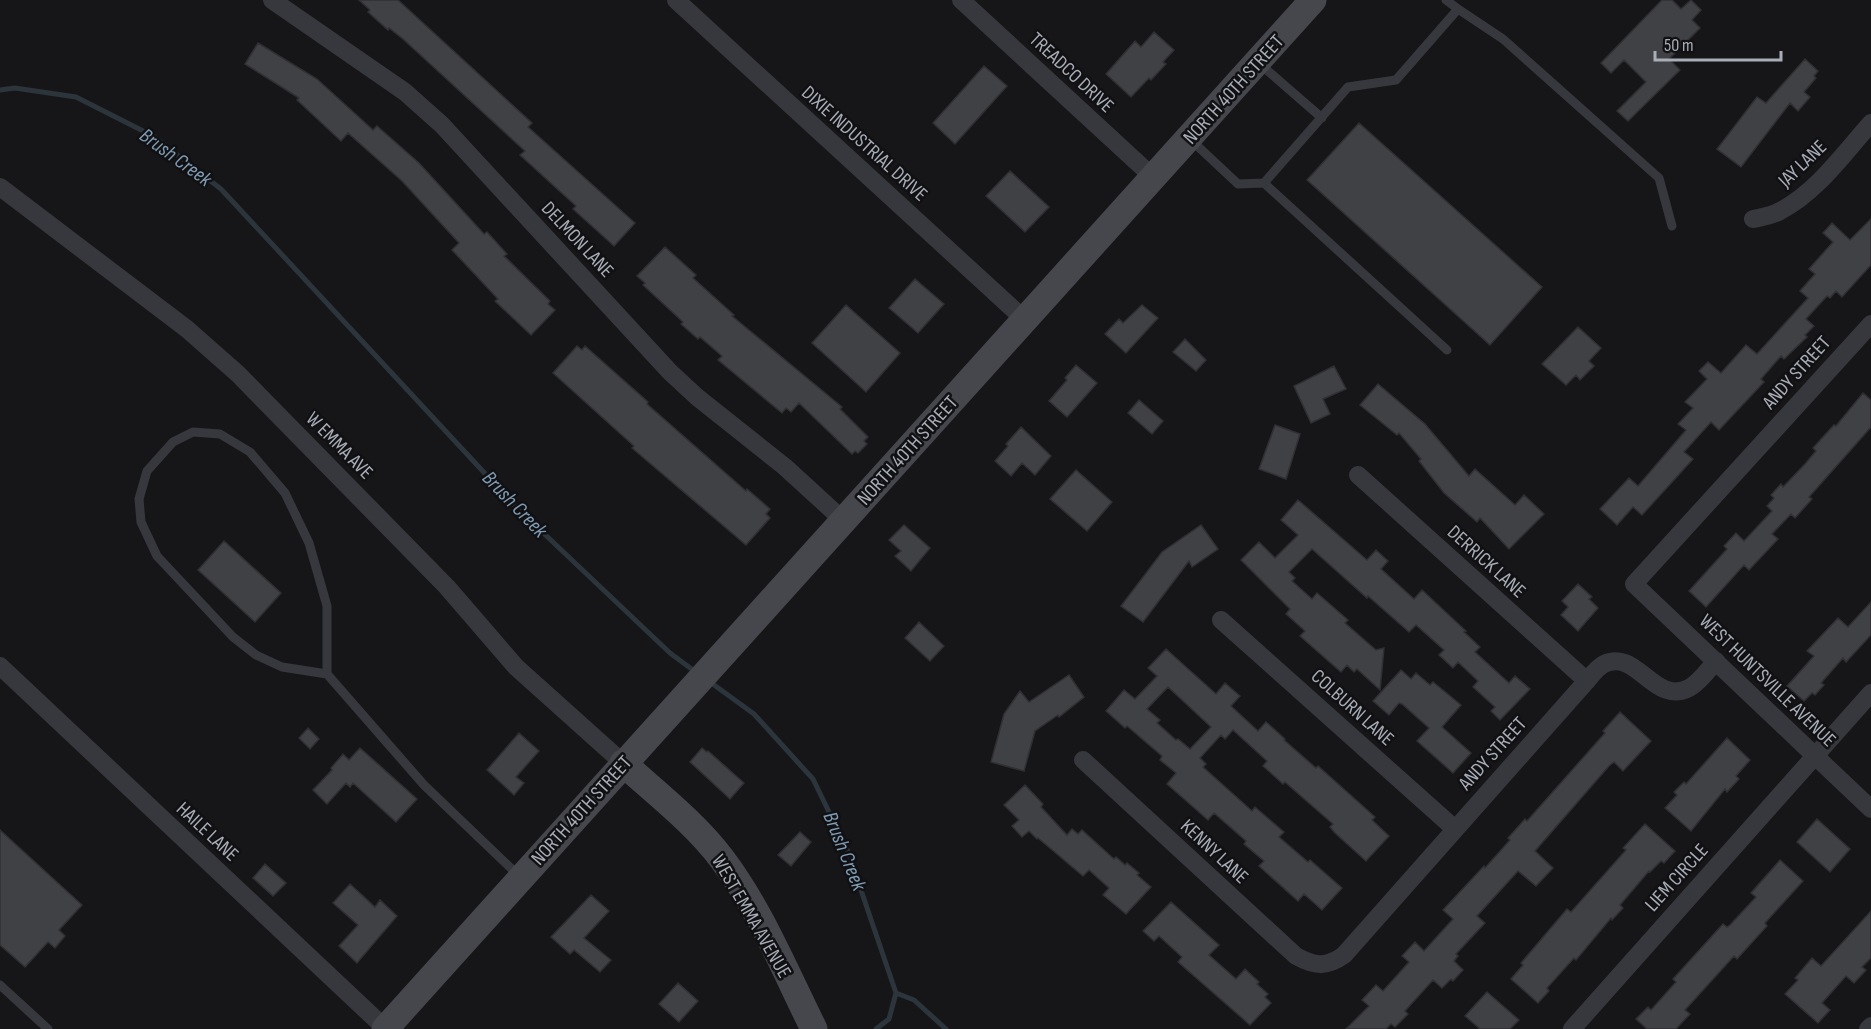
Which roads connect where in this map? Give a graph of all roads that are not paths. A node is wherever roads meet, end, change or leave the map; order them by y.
1 (272, 0) edge
2 (676, 0) edge
3 (961, 0) edge
4 (1313, 0) edge
5 (1446, 0) edge
6 (1458, 9) junction
7 (1257, 62) junction
8 (1322, 118) junction
9 (1871, 123) edge
10 (1189, 139) junction
11 (1153, 177) junction
12 (1264, 183) junction
13 (4, 191) edge
14 (1753, 219) dead end
15 (1672, 226) dead end
16 (1024, 319) junction
17 (1871, 324) edge
18 (1447, 350) dead end
19 (1358, 475) dead end
20 (843, 520) junction
21 (1634, 584) joint
22 (1221, 620) dead end
23 (1716, 662) junction
24 (0, 666) edge
25 (327, 674) junction
26 (1587, 681) junction
27 (1871, 693) edge
28 (1814, 755) junction
29 (1083, 760) dead end
30 (623, 763) junction
31 (1871, 809) edge
32 (1455, 829) junction
33 (520, 877) junction
34 (1322, 966) joint
35 (0, 985) edge
36 (48, 1029) edge
37 (386, 1029) edge
38 (814, 1029) edge
39 (1572, 1029) edge

1 - 20 street, DELMON LANE
2 - 16 street, DIXIE INDUSTRIAL DRIVE
3 - 11 street, TREADCO DRIVE
4 - 7 street, NORTH 40TH STREET
5 - 6 lane
6 - 8 lane
6 - 15 lane
7 - 8 lane
7 - 10 street, NORTH 40TH STREET
8 - 12 lane
9 - 14 street, JAY LANE
10 - 11 street, NORTH 40TH STREET
10 - 12 lane
11 - 16 street, NORTH 40TH STREET
12 - 18 lane
13 - 30 street, W EMMA AVE
16 - 20 street, NORTH 40TH STREET
17 - 21 street, ANDY STREET
19 - 26 street, DERRICK LANE
20 - 30 street, NORTH 40TH STREET
21 - 23 street, WEST HUNTSVILLE AVENUE
22 - 32 street, COLBURN LANE
23 - 26 street, ANDY STREET
23 - 28 street, WEST HUNTSVILLE AVENUE
24 - 37 street, HAILE LANE
25 - 25 lane
25 - 33 lane
26 - 32 street, ANDY STREET
27 - 28 street, LIEM CIRCLE
28 - 31 street, WEST HUNTSVILLE AVENUE
28 - 39 street, LIEM CIRCLE
29 - 34 street, KENNY LANE
30 - 33 street, NORTH 40TH STREET
30 - 38 street, WEST EMMA AVENUE
32 - 34 street, ANDY STREET
33 - 37 street, NORTH 40TH STREET
35 - 36 lane

